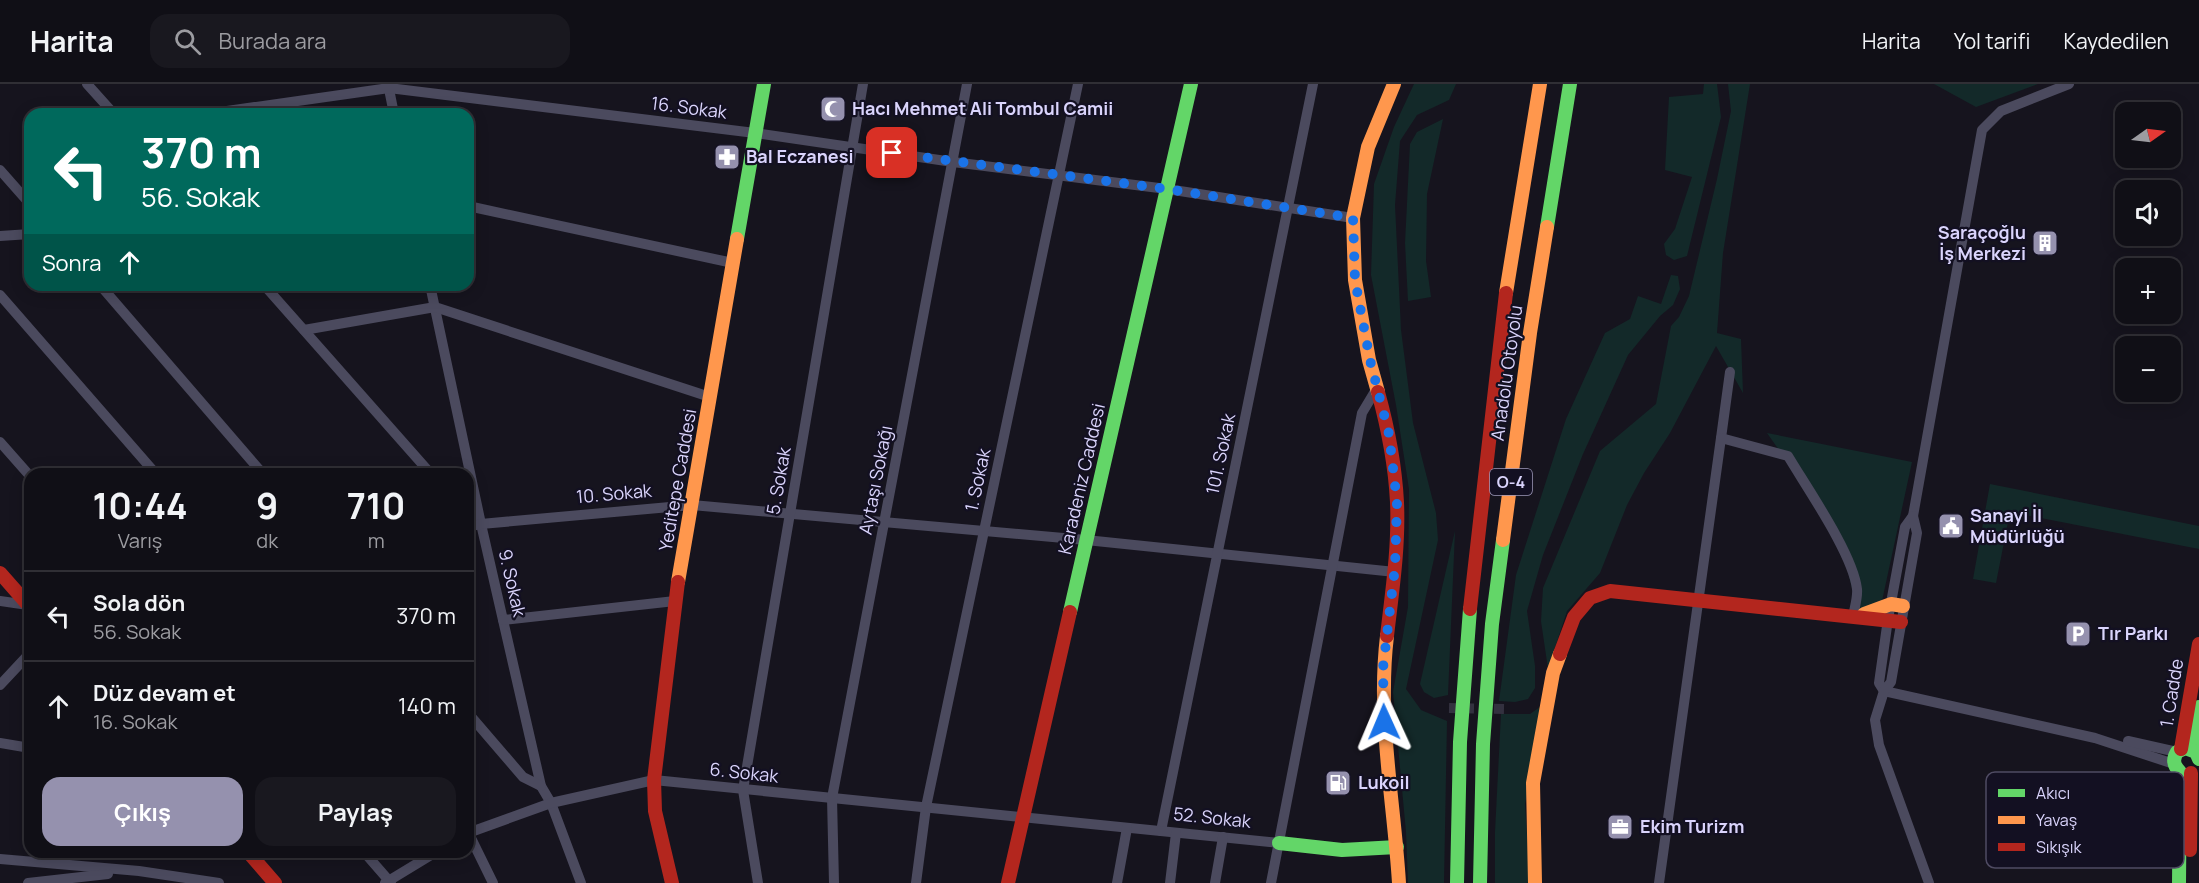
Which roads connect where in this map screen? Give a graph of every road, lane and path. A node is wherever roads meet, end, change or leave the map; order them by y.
1 (87, 84) edge
2 (764, 84) edge
3 (862, 84) edge
4 (967, 84) edge
5 (1078, 84) edge
6 (1191, 84) edge
7 (1313, 84) edge
8 (1394, 84) edge
9 (1540, 84) edge
10 (1570, 84) edge
11 (2069, 84) edge
12 (389, 86) edge
13 (109, 108) edge
14 (245, 108) edge
15 (393, 108) edge
16 (755, 133) junction
17 (852, 147) junction
18 (952, 162) junction
19 (0, 170) edge
20 (1059, 174) junction
21 (1167, 189) junction
22 (24, 197) edge
23 (474, 207) edge
24 (1288, 208) junction
25 (1353, 218) junction
26 (24, 234) edge
27 (0, 236) edge
28 (733, 263) junction
29 (105, 291) edge
30 (269, 291) edge
31 (431, 291) edge
32 (0, 296) edge
33 (435, 307) junction
34 (304, 330) junction
35 (1730, 372) dead end
36 (1377, 388) junction
37 (710, 397) junction
38 (1721, 438) junction
39 (0, 442) edge
40 (151, 468) edge
41 (258, 468) edge
42 (426, 468) edge
43 (465, 468) edge
44 (24, 469) edge
45 (692, 505) junction
46 (790, 513) junction
47 (884, 522) junction
48 (475, 525) edge
49 (984, 531) junction
50 (1086, 540) junction
51 (1217, 554) junction
52 (1332, 565) junction
53 (1395, 572) junction
54 (0, 573) edge
55 (24, 600) edge
56 (1698, 600) junction
57 (0, 601) edge
58 (675, 601) junction
59 (24, 605) edge
60 (1897, 605) junction
61 (1853, 617) junction
62 (503, 620) junction
63 (1894, 620) junction
64 (2198, 656) edge
65 (24, 659) edge
66 (0, 685) edge
67 (1884, 692) junction
68 (2199, 707) edge
69 (474, 721) edge
70 (0, 743) edge
71 (24, 747) edge
72 (2191, 761) edge
73 (654, 780) junction
74 (541, 786) junction
75 (743, 790) junction
76 (832, 798) junction
77 (551, 803) junction
78 (926, 807) junction
79 (1023, 817) junction
80 (1126, 828) junction
81 (474, 830) edge
82 (1161, 831) junction
83 (2184, 832) edge
84 (1176, 833) junction
85 (1223, 837) junction
86 (1279, 843) junction
87 (474, 844) edge
88 (1397, 848) junction
89 (253, 858) edge
90 (369, 858) edge
91 (426, 858) edge
92 (0, 859) edge
93 (2180, 868) edge
94 (139, 871) junction
95 (388, 882) edge
96 (28, 883) edge
97 (219, 883) edge
98 (275, 883) edge
99 (493, 883) edge
100 (581, 883) edge
101 (672, 883) edge
102 (758, 883) edge
103 (834, 883) edge
104 (916, 883) edge
105 (1008, 883) edge
106 (1117, 883) edge
107 (1170, 883) edge
108 (1215, 883) edge
109 (1271, 883) edge
110 (1399, 883) edge
111 (1457, 883) edge
112 (1480, 883) edge
113 (1535, 883) edge
114 (1659, 883) edge
115 (1929, 883) edge
116 (2179, 883) edge
117 (2189, 883) edge

1 - 13 street
2 - 16 main road, Yeditepe Caddesi
3 - 17 street, 5. Sokak
4 - 18 street, Aytaşı Sokağı
5 - 20 street, 1. Sokak
6 - 21 main road, Karadeniz Caddesi
7 - 24 street, 101. Sokak
8 - 25 main road
9 - 111 main road, Anadolu Otoyolu / O-4
10 - 112 main road, Anadolu Otoyolu / O-4
11 - 60 street
12 - 14 street, 16. Sokak
12 - 15 street
12 - 16 street, 16. Sokak
16 - 17 street, 16. Sokak
16 - 28 main road, Yeditepe Caddesi
17 - 18 street, 16. Sokak
17 - 46 street, 5. Sokak
18 - 20 street, 16. Sokak
18 - 47 street, Aytaşı Sokağı
19 - 22 street
20 - 21 street, 16. Sokak
20 - 49 street, 1. Sokak
21 - 24 street, 16. Sokak
21 - 50 main road, Karadeniz Caddesi
23 - 28 street
24 - 25 street, 16. Sokak
24 - 51 street, 101. Sokak
25 - 36 main road
26 - 27 street
28 - 37 main road, Yeditepe Caddesi
29 - 41 street
30 - 34 street
31 - 33 street, 9. Sokak
32 - 40 street
33 - 34 street
33 - 37 street
33 - 43 street, 9. Sokak
34 - 42 street
35 - 38 street
36 - 52 street
36 - 53 main road
37 - 45 main road, Yeditepe Caddesi
38 - 56 street
38 - 61 street
39 - 44 street
45 - 46 street, 10. Sokak
45 - 48 street, 10. Sokak
45 - 58 main road, Yeditepe Caddesi
46 - 47 street, 10. Sokak
46 - 75 street, 5. Sokak
47 - 49 street, 10. Sokak
47 - 76 street, Aytaşı Sokağı
48 - 62 street, 9. Sokak
49 - 50 street, 10. Sokak
49 - 78 street, 1. Sokak
50 - 51 street, 10. Sokak
50 - 79 main road, Karadeniz Caddesi
51 - 52 street, 10. Sokak
51 - 82 street, 101. Sokak
52 - 53 street, 10. Sokak
52 - 86 street
53 - 88 main road
54 - 55 main road
56 - 61 main road
56 - 113 main road
56 - 114 street
57 - 59 street
58 - 62 street
58 - 73 main road, Yeditepe Caddesi
60 - 61 main road
60 - 63 street
61 - 63 main road
62 - 74 street, 9. Sokak
63 - 67 street
64 - 72 main road, 1. Cadde
65 - 66 street
67 - 72 street
67 - 115 street
68 - 72 main road, 1. Cadde
69 - 74 street
70 - 71 street
72 - 83 main road
72 - 117 main road
73 - 75 street, 6. Sokak
73 - 77 street, 6. Sokak
73 - 101 main road, Yeditepe Caddesi
74 - 77 street, 9. Sokak
75 - 76 street, 6. Sokak
75 - 102 street, 5. Sokak
76 - 78 street, 6. Sokak
76 - 103 street, Aytaşı Sokağı
77 - 81 street, 6. Sokak
77 - 100 street, 9. Sokak
78 - 79 street, 6. Sokak
78 - 104 street, 1. Sokak
79 - 80 street, 52. Sokak
79 - 105 main road, Karadeniz Caddesi
80 - 82 street, 52. Sokak
80 - 106 street
82 - 84 street, 52. Sokak
84 - 85 street, 52. Sokak
84 - 107 street
85 - 86 street, 52. Sokak
85 - 108 street
86 - 88 main road, 52. Sokak
86 - 109 street
87 - 99 street
88 - 110 main road
89 - 98 main road
90 - 95 street
91 - 95 street
92 - 94 street
93 - 116 main road
94 - 96 street
94 - 97 street

